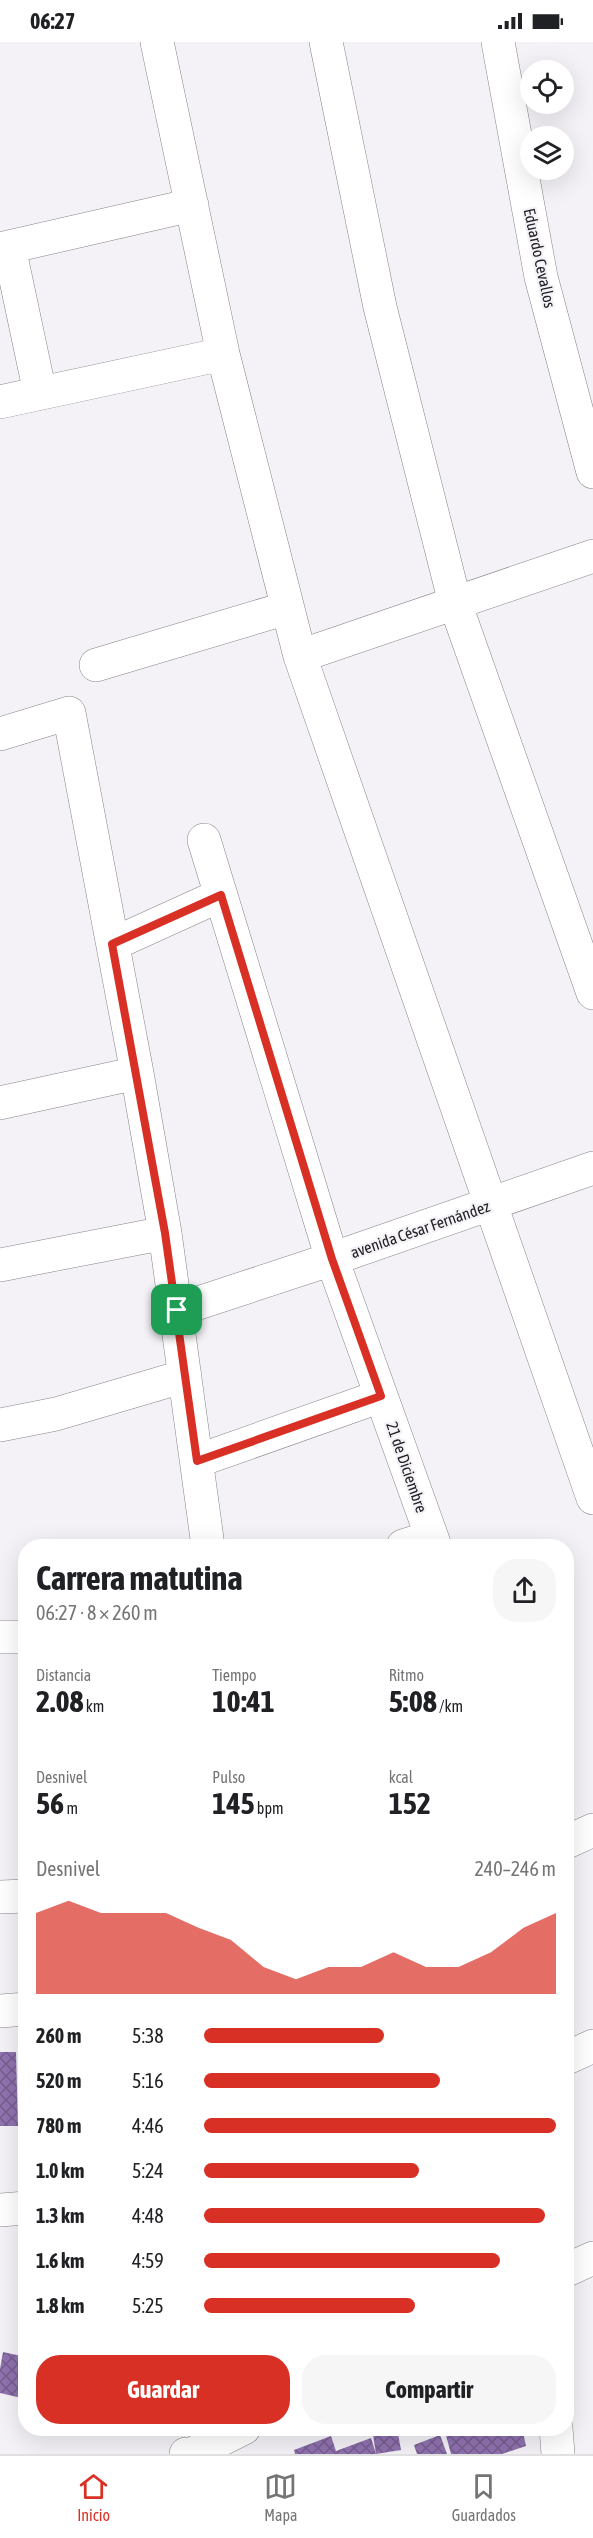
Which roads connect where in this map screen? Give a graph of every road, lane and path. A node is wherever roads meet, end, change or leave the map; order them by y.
1 (157, 42) edge
2 (326, 42) edge
3 (498, 42) edge
4 (192, 205) junction
5 (4, 248) edge
6 (223, 354) junction
7 (40, 393) junction
8 (0, 402) edge
9 (593, 472) edge
10 (593, 556) edge
11 (455, 603) junction
12 (287, 608) junction
13 (300, 656) junction
14 (96, 665) dead end
15 (0, 734) edge
16 (204, 840) dead end
17 (221, 895) junction
18 (112, 944) junction
19 (593, 993) edge
20 (137, 1073) junction
21 (0, 1103) edge
22 (593, 1168) edge
23 (492, 1204) junction
24 (165, 1233) junction
25 (332, 1259) junction
26 (0, 1265) edge
27 (177, 1310) junction
28 (185, 1376) junction
29 (381, 1396) junction
30 (0, 1425) edge
31 (197, 1461) junction
32 (593, 1498) edge
33 (207, 1539) edge
34 (422, 1539) edge
35 (0, 1637) edge
36 (18, 1637) edge
37 (593, 1808) edge
38 (574, 1815) edge
39 (593, 1830) edge
40 (574, 1839) edge
41 (18, 1896) edge
42 (0, 1897) edge
43 (18, 2010) edge
44 (0, 2011) edge
45 (593, 2046) edge
46 (574, 2055) edge
47 (18, 2209) edge
48 (0, 2210) edge
49 (593, 2258) edge
50 (574, 2267) edge
51 (195, 2436) edge
52 (228, 2436) edge
53 (557, 2436) edge
54 (186, 2454) edge
55 (192, 2454) edge
56 (558, 2454) edge

1 - 4 street
2 - 11 street
3 - 9 street, Eduardo Cevallos
4 - 5 street
4 - 6 street
5 - 7 street
6 - 7 street
6 - 12 street
7 - 8 street
10 - 11 street
11 - 13 street
11 - 19 street
12 - 13 street
12 - 14 street
13 - 23 street
15 - 18 street
16 - 17 street, 21 de Diciembre
17 - 18 street
17 - 25 street, 21 de Diciembre
18 - 20 street
20 - 21 street
20 - 24 street
22 - 23 street, avenida César Fernández
23 - 25 street, avenida César Fernández
23 - 32 street
24 - 26 street
24 - 27 street
25 - 27 street, avenida César Fernández
25 - 29 street, 21 de Diciembre
27 - 28 street
28 - 30 street
28 - 31 street
29 - 31 street
29 - 34 street, 21 de Diciembre
31 - 33 street
35 - 36 street
37 - 38 street
39 - 40 street
41 - 42 street
43 - 44 street
45 - 46 street
47 - 48 street
49 - 50 street
51 - 55 street
52 - 55 street
53 - 56 street
54 - 55 street

